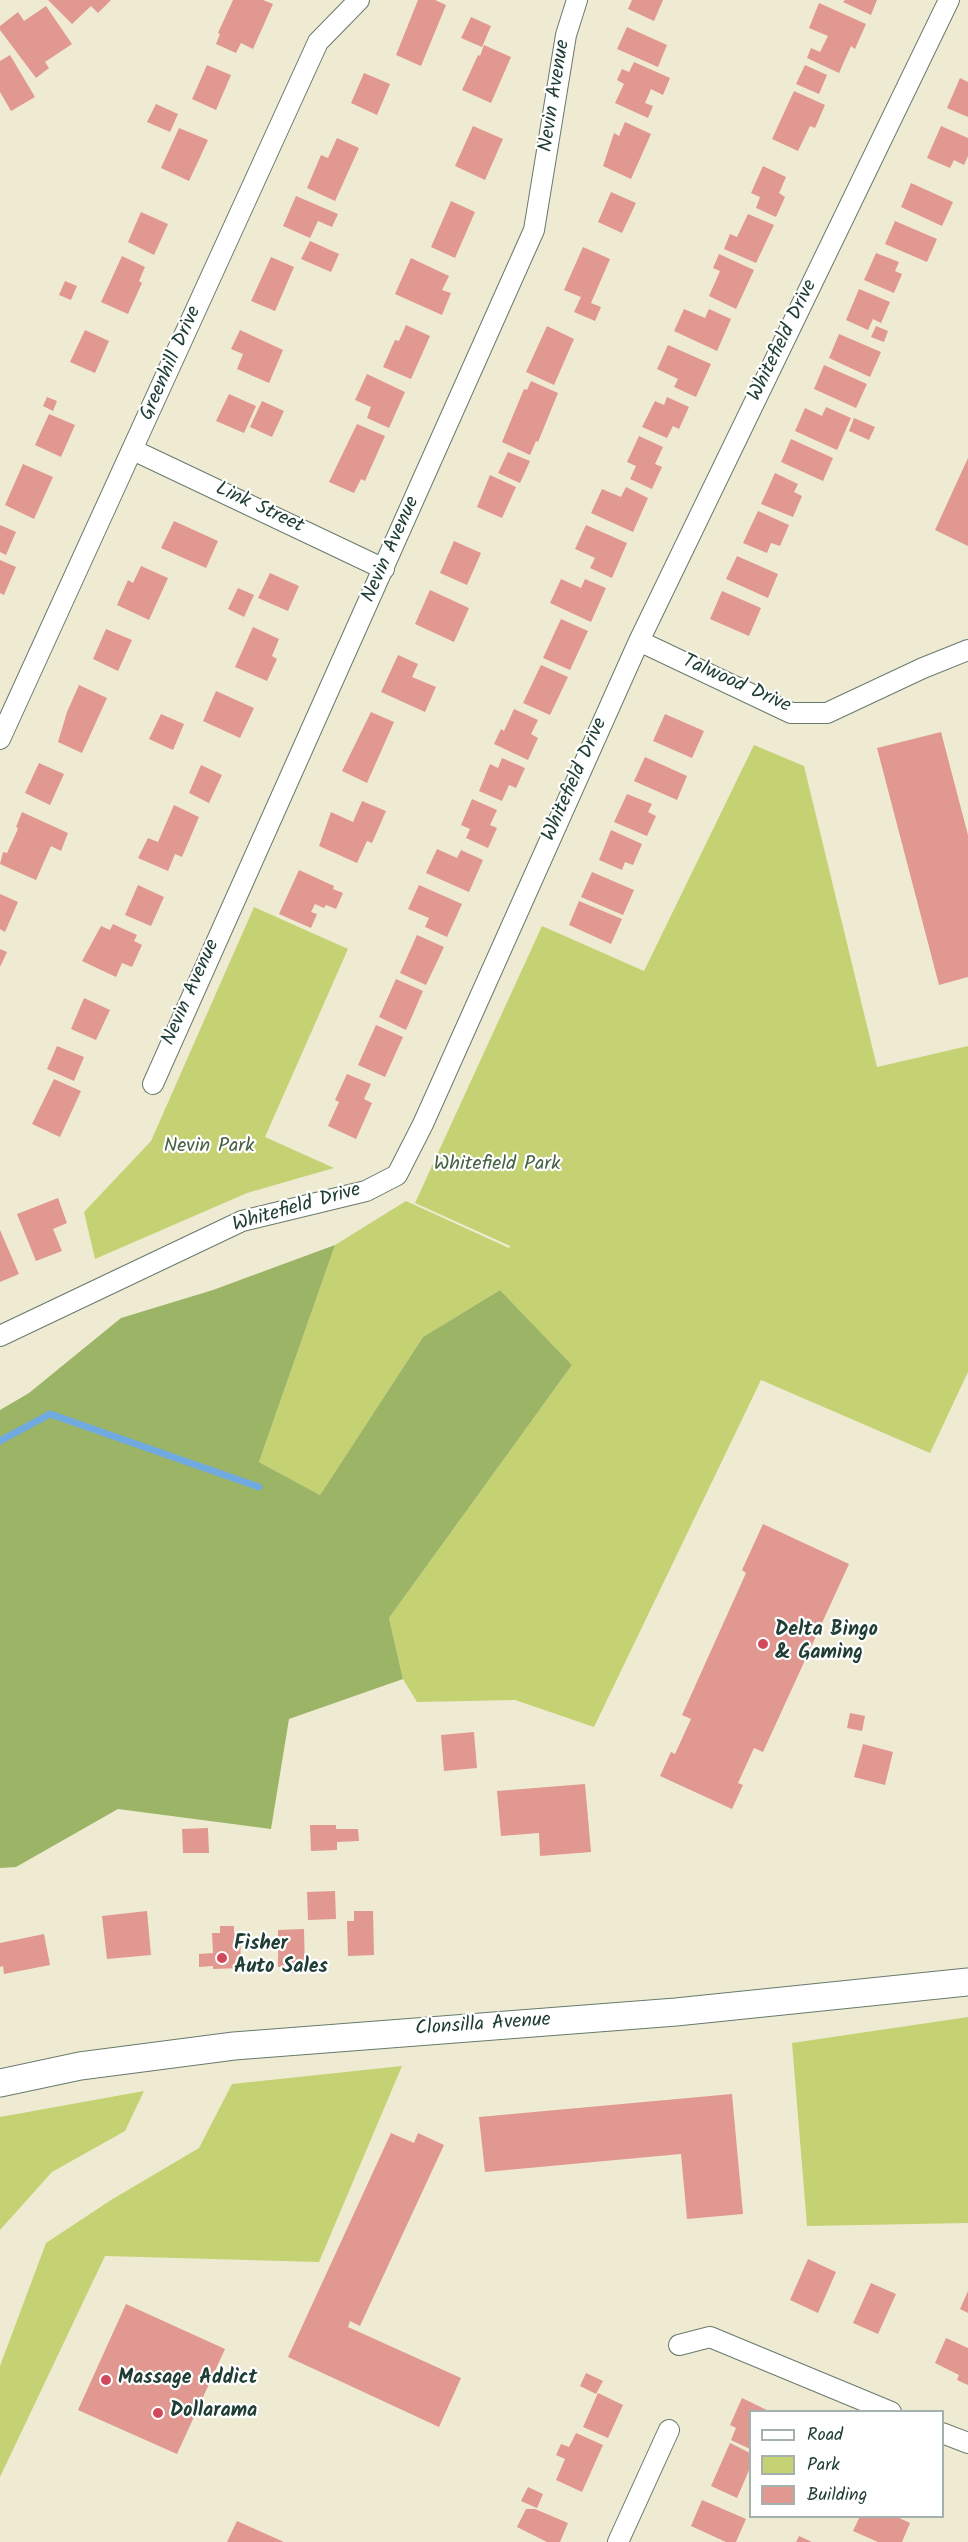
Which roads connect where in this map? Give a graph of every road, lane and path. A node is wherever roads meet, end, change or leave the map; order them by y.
1 (359, 0) edge
2 (577, 0) edge
3 (949, 0) edge
4 (133, 450) junction
5 (384, 569) junction
6 (639, 640) junction
7 (968, 650) edge
8 (0, 739) edge
9 (153, 1084) dead end
10 (0, 1336) edge
11 (968, 1982) edge
12 (0, 2083) edge
13 (679, 2345) dead end
14 (886, 2410) edge
15 (669, 2430) dead end
16 (944, 2434) edge
17 (968, 2443) edge
18 (618, 2542) edge

1 - 4 street, Greenhill Drive
2 - 5 street, Nevin Avenue
3 - 6 street, Whitefield Drive
4 - 5 street, Link Street
4 - 8 street, Greenhill Drive
5 - 9 street, Nevin Avenue
6 - 7 street, Talwood Drive
6 - 10 street, Whitefield Drive
11 - 12 main road, Clonsilla Avenue
13 - 14 street
15 - 18 street
16 - 17 street

